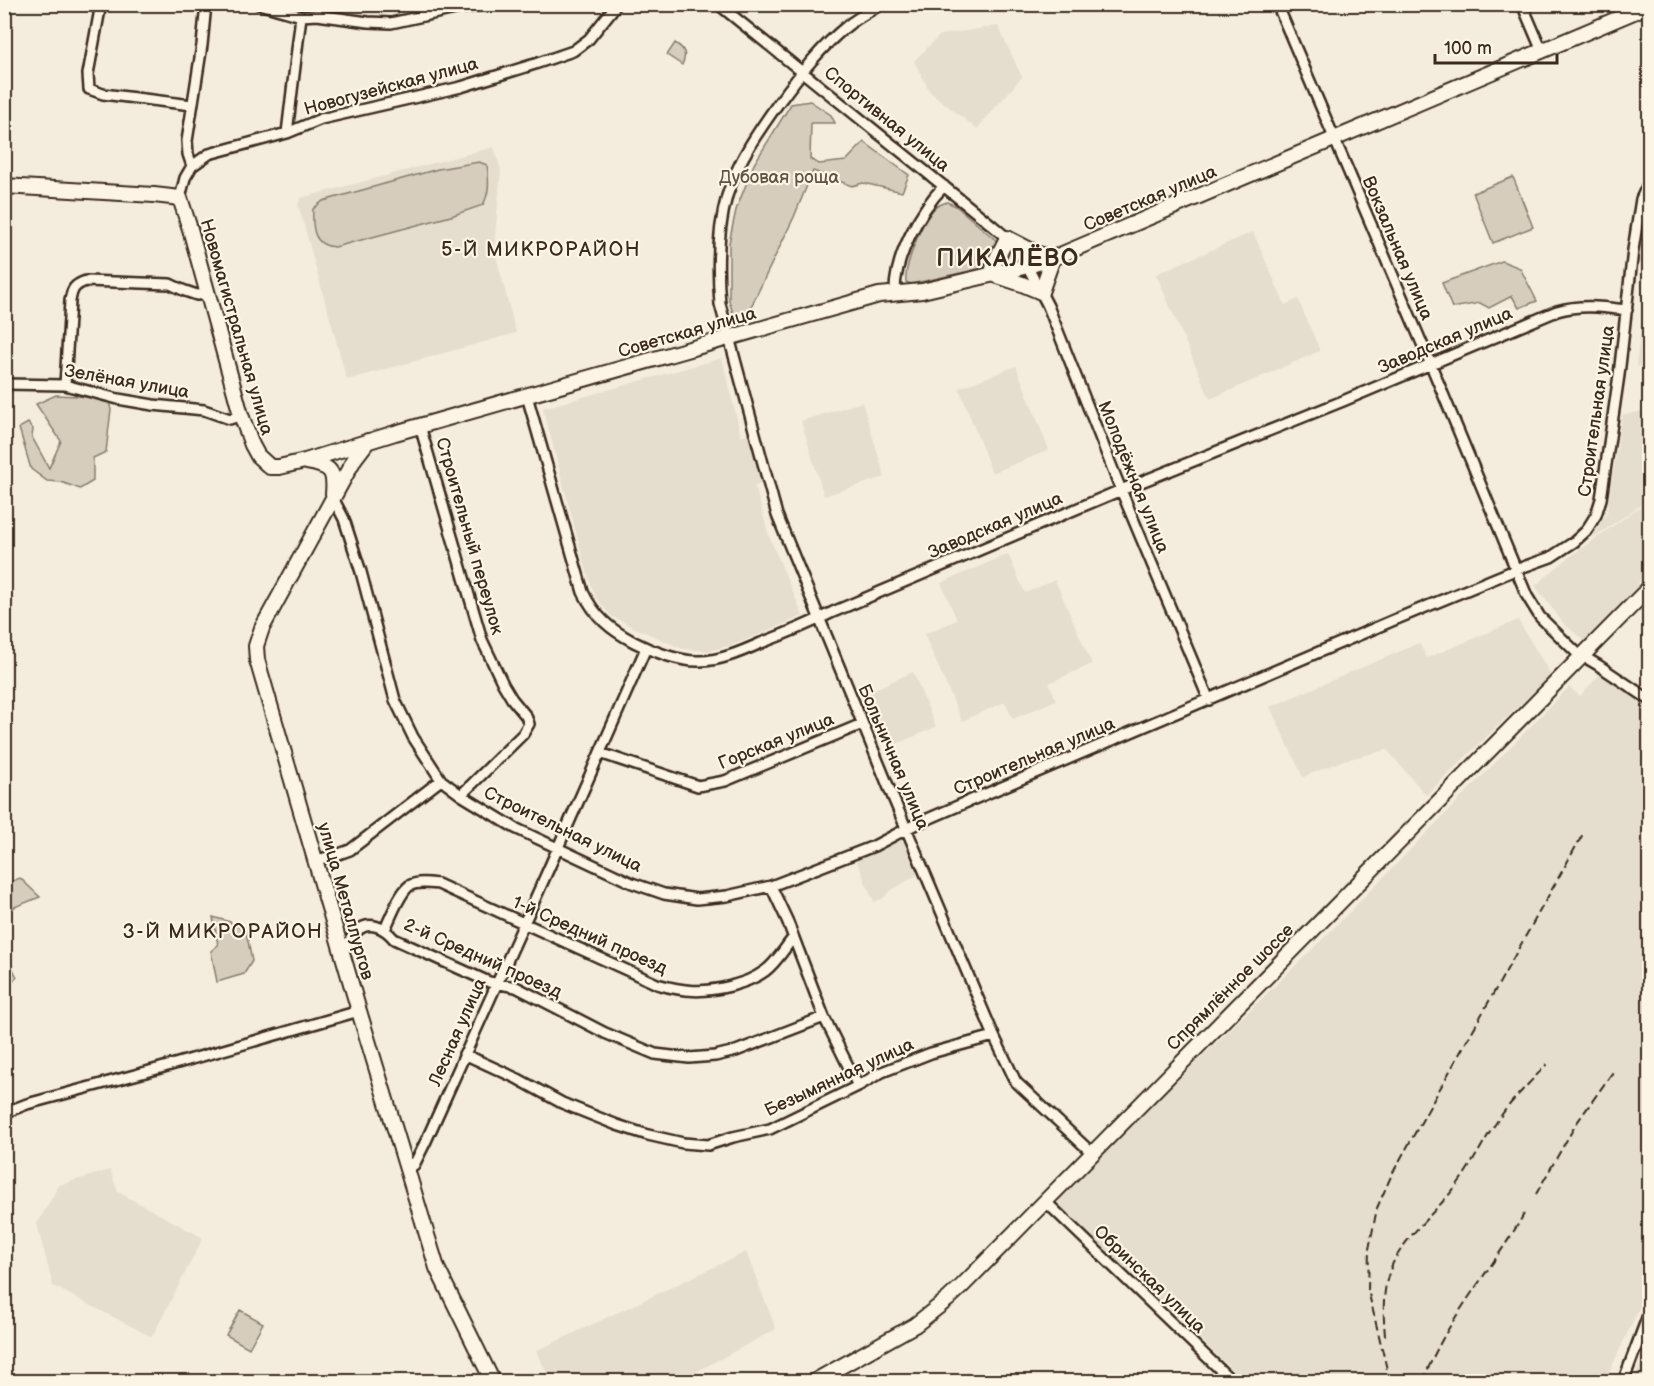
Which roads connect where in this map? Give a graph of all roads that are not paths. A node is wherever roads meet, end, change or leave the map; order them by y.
1 (102, 4) edge
2 (206, 4) edge
3 (259, 4) edge
4 (492, 4) edge
5 (718, 4) edge
6 (882, 4) edge
7 (1277, 4) edge
8 (1522, 4) edge
9 (1650, 5) edge
10 (272, 6) edge
11 (613, 6) edge
12 (301, 16) junction
13 (1542, 51) junction
14 (802, 73) junction
15 (192, 105) junction
16 (287, 133) junction
17 (1334, 139) junction
18 (192, 166) junction
19 (1650, 180) edge
20 (4, 186) edge
21 (944, 186) junction
22 (180, 198) junction
23 (1007, 238) junction
24 (1053, 258) junction
25 (1028, 266) junction
26 (992, 274) junction
27 (1041, 292) junction
28 (895, 293) junction
29 (208, 294) junction
30 (1627, 310) junction
31 (729, 339) junction
32 (1430, 364) junction
33 (4, 384) edge
34 (65, 385) junction
35 (527, 396) junction
36 (242, 415) junction
37 (420, 426) junction
38 (368, 441) junction
39 (305, 461) junction
40 (1121, 490) junction
41 (333, 498) junction
42 (1515, 570) junction
43 (1650, 587) edge
44 (819, 619) junction
45 (645, 648) junction
46 (1582, 655) junction
47 (1209, 700) junction
48 (1650, 700) edge
49 (862, 724) junction
50 (600, 753) junction
51 (441, 780) junction
52 (460, 795) junction
53 (906, 830) junction
54 (557, 846) junction
55 (316, 860) junction
56 (771, 886) junction
57 (524, 924) junction
58 (385, 929) junction
59 (793, 938) junction
60 (342, 950) junction
61 (497, 983) junction
62 (359, 1011) junction
63 (824, 1017) junction
64 (994, 1036) junction
65 (464, 1054) junction
66 (858, 1086) junction
67 (9, 1111) dead end
68 (1092, 1153) junction
69 (414, 1165) dead end
70 (1044, 1201) junction
71 (1650, 1310) edge
72 (493, 1382) edge
73 (813, 1382) edge
74 (1233, 1382) edge
75 (1623, 1382) edge

1 - 15 street
2 - 15 street
3 - 10 street
4 - 12 street
5 - 14 street, Спортивная улица
6 - 14 street, Больничная улица
7 - 17 street, Вокзальная улица
8 - 13 street
9 - 13 street, Советская улица
10 - 12 street
11 - 16 street, Новогузейская улица
12 - 16 street
13 - 17 street, Советская улица
14 - 21 street, Спортивная улица
14 - 31 street, Больничная улица
15 - 18 street
16 - 18 street, Новогузейская улица
17 - 24 street, Советская улица
17 - 32 street, Вокзальная улица
18 - 22 street
19 - 30 street, Строительная улица
20 - 22 street
21 - 23 street, Спортивная улица
21 - 28 street
22 - 29 street, Новомагистральная улица
23 - 24 street
23 - 25 street, Спортивная улица
23 - 26 street
24 - 25 street, Советская улица
24 - 27 street
25 - 26 street, Советская улица
25 - 27 street, Молодёжная улица
26 - 27 street
26 - 28 street, Советская улица
27 - 40 street, Молодёжная улица
28 - 31 street, Советская улица
29 - 34 street
29 - 36 street, Новомагистральная улица
30 - 32 street, Заводская улица
30 - 42 street, Строительная улица
31 - 35 street, Советская улица
31 - 44 street, Больничная улица
32 - 40 street, Заводская улица
32 - 42 street, Вокзальная улица
33 - 34 street, Зелёная улица
34 - 36 street, Зелёная улица
35 - 37 street, Советская улица
35 - 45 street, Заводская улица
36 - 39 street, Новомагистральная улица
37 - 38 street, Советская улица
37 - 52 street, Строительный переулок
38 - 39 street, Новомагистральная улица
38 - 41 street, улица Металлургов
39 - 41 street
40 - 44 street, Заводская улица
40 - 47 street, Молодёжная улица
41 - 51 street, Строительная улица
41 - 55 street, улица Металлургов
42 - 46 street, Вокзальная улица
42 - 47 street, Строительная улица
43 - 46 street, Спрямлённое шоссе
44 - 45 street, Заводская улица
44 - 49 street, Больничная улица
45 - 50 street, Лесная улица
46 - 48 street, Вокзальная улица
46 - 68 street, Спрямлённое шоссе
47 - 53 street, Строительная улица
49 - 50 street, Горская улица
49 - 53 street, Больничная улица
50 - 54 street, Лесная улица
51 - 52 street, Строительная улица
51 - 55 street
52 - 54 street, Строительная улица
53 - 56 street, Строительная улица
53 - 64 street, Больничная улица
54 - 56 street, Строительная улица
54 - 57 street, Лесная улица
55 - 60 street, улица Металлургов
56 - 59 street
57 - 58 street, 1-й Средний проезд
57 - 59 street, 1-й Средний проезд
57 - 61 street, Лесная улица
58 - 60 street, 2-й Средний проезд
58 - 61 street, 2-й Средний проезд
59 - 63 street
60 - 62 street, улица Металлургов
61 - 63 street, 2-й Средний проезд
61 - 65 street, Лесная улица
62 - 67 street
62 - 72 street, улица Металлургов
63 - 66 street
64 - 66 street, Безымянная улица
64 - 68 street, Больничная улица
65 - 66 street, Безымянная улица
65 - 69 street, Лесная улица
68 - 70 street, Спрямлённое шоссе
70 - 73 street, Спрямлённое шоссе
70 - 74 street, Обринская улица
71 - 75 street

